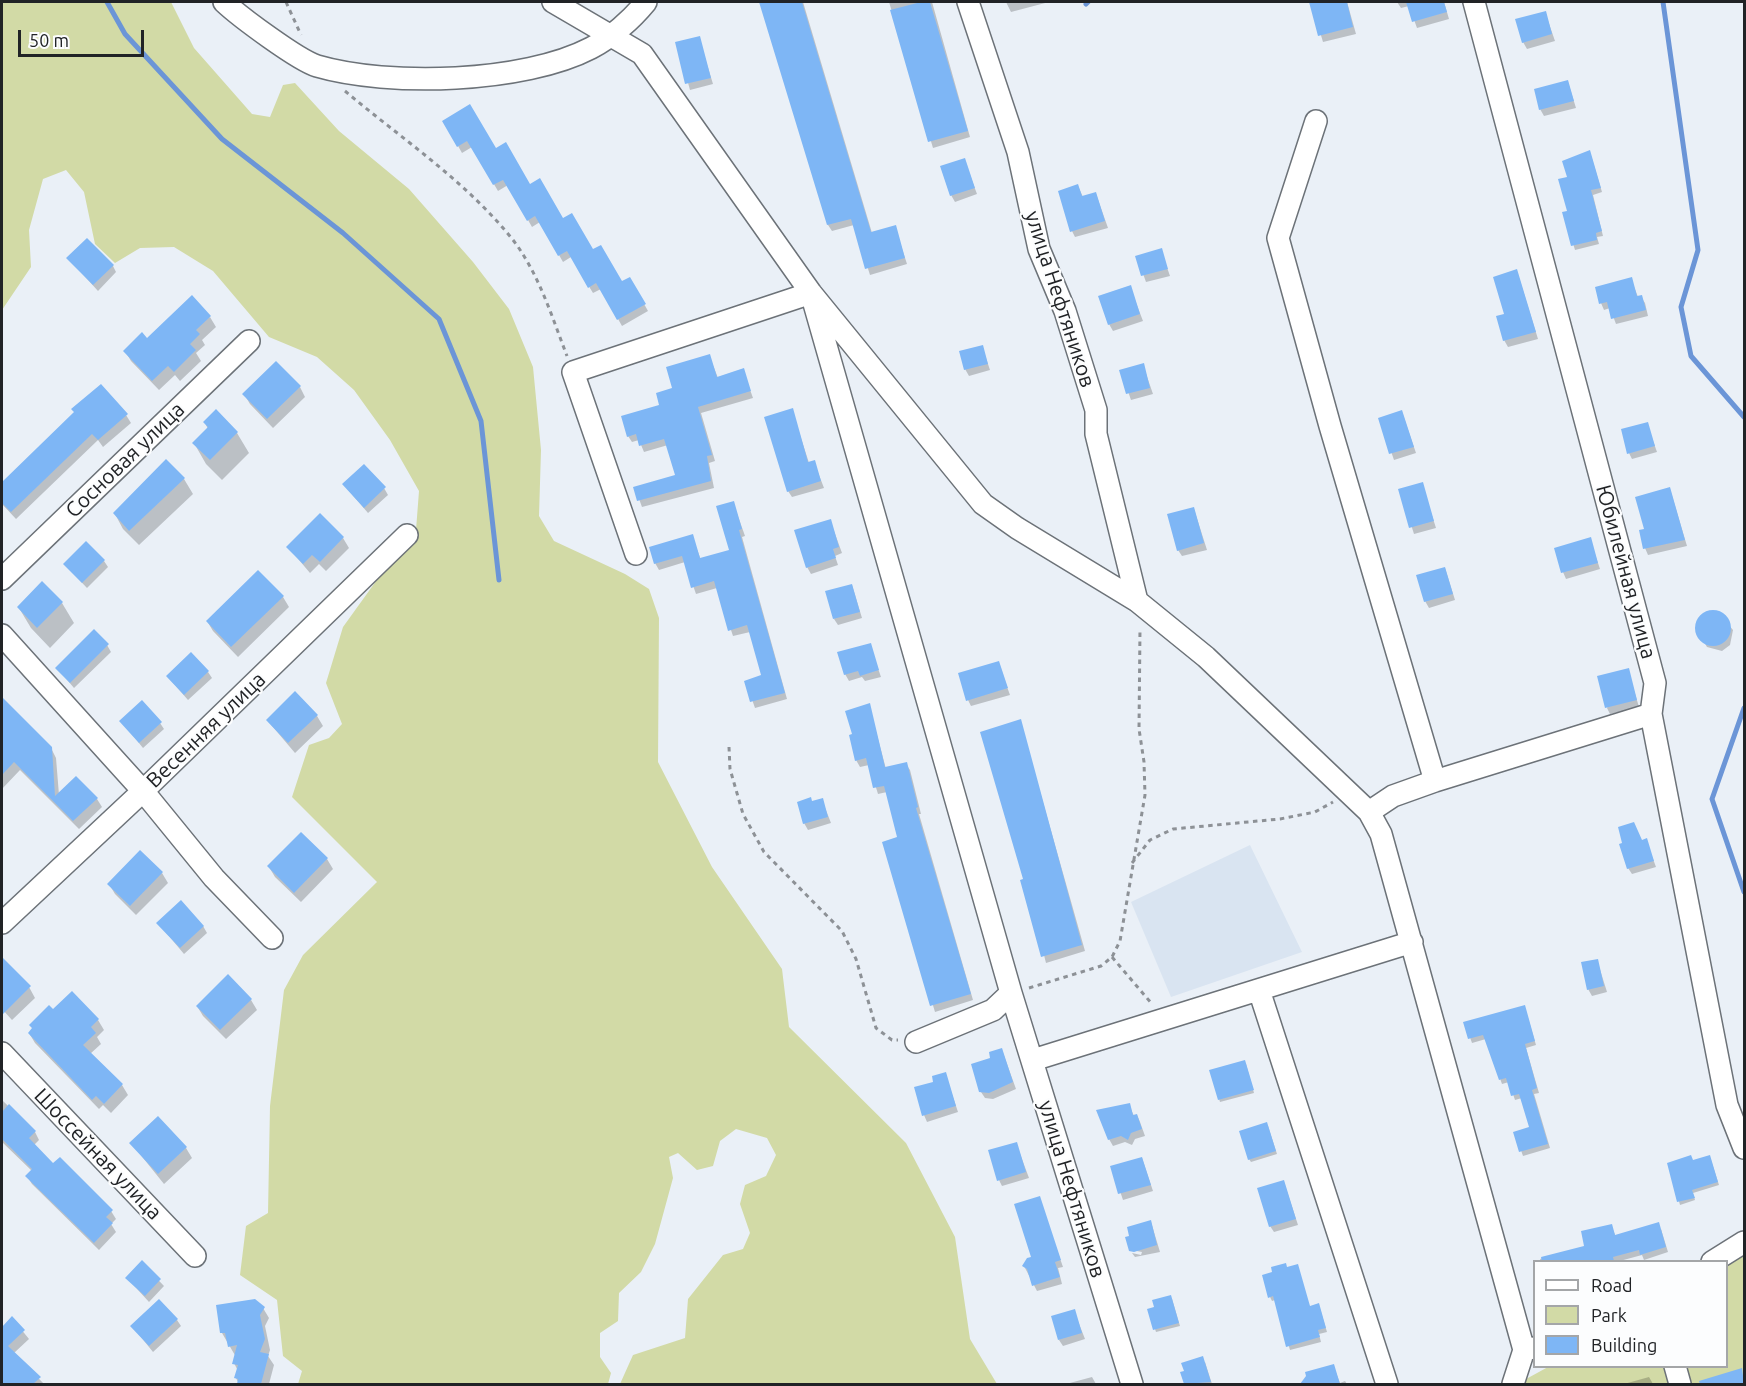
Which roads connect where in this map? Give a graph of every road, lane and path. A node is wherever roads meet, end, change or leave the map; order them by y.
1 (224, 2) edge
2 (286, 2) edge
3 (553, 2) edge
4 (646, 2) edge
5 (968, 2) edge
6 (1474, 2) edge
7 (612, 35) junction
8 (316, 66) junction
9 (342, 88) dead end
10 (1316, 121) dead end
11 (811, 293) junction
12 (249, 341) dead end
13 (573, 372) junction
14 (407, 535) dead end
15 (636, 554) dead end
16 (2, 579) edge
17 (1137, 601) junction
18 (2, 635) edge
19 (1652, 714) junction
20 (729, 747) dead end
21 (1435, 781) junction
22 (143, 791) junction
23 (1350, 793) junction
24 (1369, 812) junction
25 (1131, 864) junction
26 (2, 923) edge
27 (272, 938) dead end
28 (1412, 942) junction
29 (1112, 957) junction
30 (1259, 990) junction
31 (1011, 993) junction
32 (1174, 1017) junction
33 (916, 1042) joint
34 (2, 1053) edge
35 (1033, 1060) junction
36 (1744, 1148) edge
37 (1744, 1242) edge
38 (195, 1256) dead end
39 (1715, 1260) edge
40 (1529, 1349) edge
41 (1676, 1368) edge
42 (1132, 1384) edge
43 (1387, 1384) edge
44 (1513, 1384) edge
45 (1680, 1384) edge

1 - 8 street
2 - 8 path
3 - 7 street
4 - 7 street
5 - 17 street, улица Нефтяников
6 - 19 street, Юбилейная улица
7 - 8 street
7 - 11 street
9 - 13 path
10 - 21 street
11 - 13 street
11 - 17 street
11 - 31 street, улица Нефтяников
12 - 16 street, Сосновая улица
13 - 15 street
14 - 22 street, Весенняя улица
17 - 23 street
17 - 25 path
18 - 22 street
19 - 21 street
19 - 36 street, Юбилейная улица
20 - 33 path
21 - 24 street
22 - 26 street, Весенняя улица
22 - 27 street
23 - 24 street
23 - 25 path
24 - 28 street
25 - 29 path
28 - 30 street
28 - 40 street
29 - 31 path
29 - 32 path
30 - 32 street
30 - 43 street
31 - 33 street
31 - 35 street, улица Нефтяников
32 - 35 street
34 - 38 street, Шоссейная улица
35 - 42 street, улица Нефтяников
37 - 39 street
40 - 44 street
41 - 45 street

